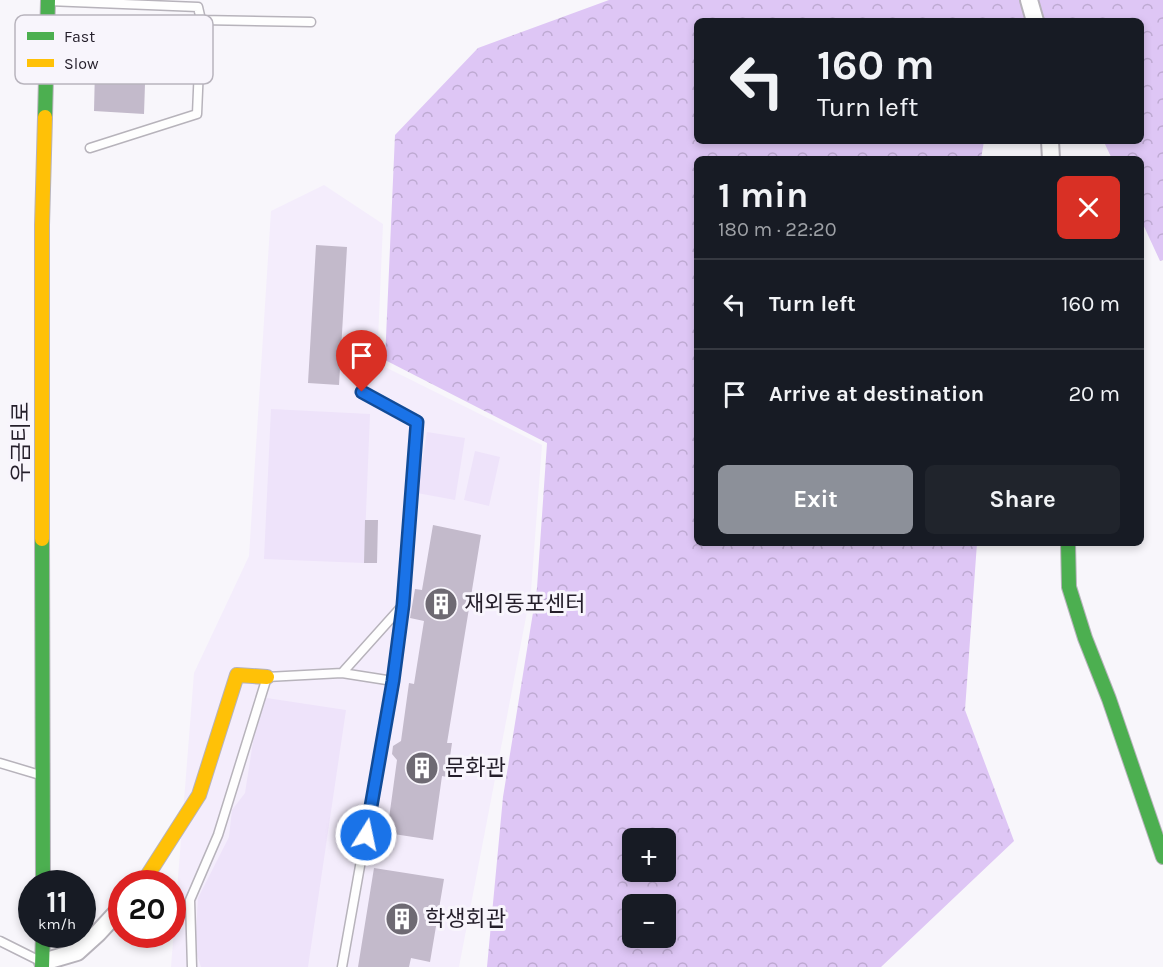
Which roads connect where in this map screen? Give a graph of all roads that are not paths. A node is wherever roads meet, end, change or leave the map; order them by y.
1 (48, 0) edge
2 (1029, 0) edge
3 (48, 15) edge
4 (200, 15) edge
5 (1034, 18) edge
6 (213, 20) edge
7 (311, 22) dead end
8 (46, 84) edge
9 (198, 84) edge
10 (90, 148) dead end
11 (362, 392) dead end
12 (1068, 546) edge
13 (403, 605) junction
14 (342, 673) junction
15 (267, 677) junction
16 (393, 681) junction
17 (0, 763) edge
18 (43, 776) junction
19 (1163, 856) edge
20 (43, 870) edge
21 (151, 870) edge
22 (108, 922) edge
23 (0, 942) edge
24 (43, 948) edge
25 (43, 964) edge
26 (192, 967) edge
27 (342, 967) edge

1 - 3 main road, 우금티로
1 - 4 lane, 우금티로
2 - 5 street
6 - 7 lane
8 - 18 main road, 우금티로
9 - 10 lane
11 - 13 lane
12 - 19 main road
13 - 14 lane
13 - 16 lane
14 - 15 lane
14 - 16 lane
15 - 21 main road
15 - 26 lane
16 - 27 lane
17 - 18 lane
18 - 20 main road, 우금티로
22 - 25 street
23 - 25 lane
24 - 25 main road

